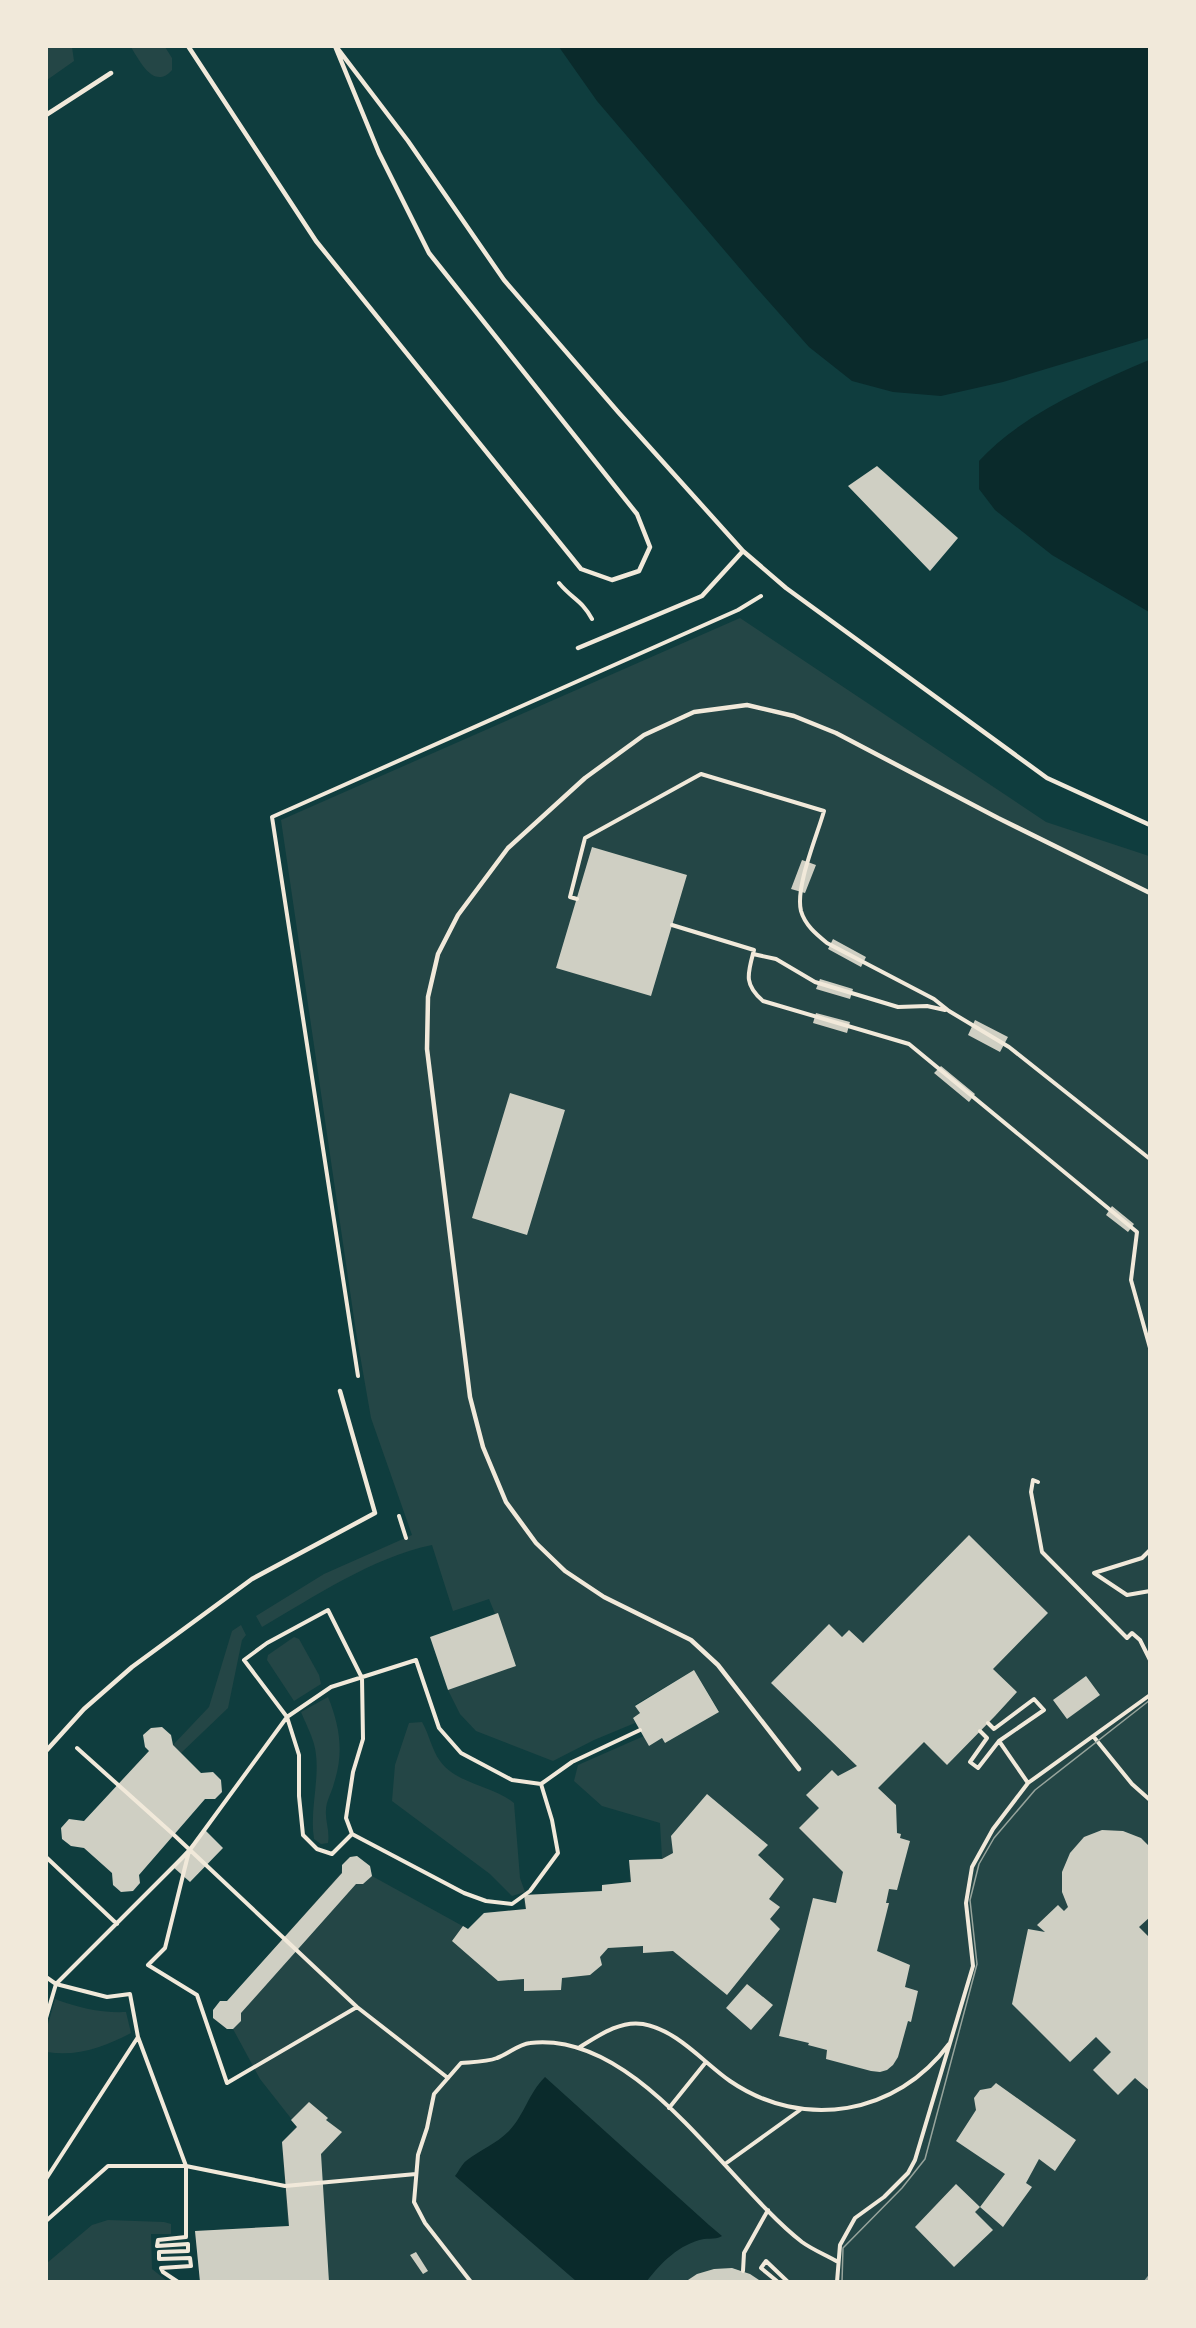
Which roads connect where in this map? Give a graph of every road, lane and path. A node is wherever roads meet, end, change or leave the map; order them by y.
1 (188, 46) edge
2 (335, 46) edge
3 (111, 73) dead end
4 (46, 115) edge
5 (743, 551) junction
6 (578, 648) dead end
7 (1149, 825) edge
8 (1149, 893) edge
9 (577, 899) dead end
10 (672, 925) dead end
11 (753, 954) junction
12 (948, 1011) junction
13 (1149, 1159) edge
14 (1149, 1348) edge
15 (340, 1391) dead end
16 (1038, 1482) dead end
17 (1149, 1550) edge
18 (1149, 1591) edge
19 (1149, 1660) edge
20 (362, 1677) junction
21 (1149, 1695) edge
22 (287, 1717) junction
23 (988, 1723) dead end
24 (640, 1730) dead end
25 (980, 1731) dead end
26 (61, 1734) junction
27 (1093, 1736) junction
28 (999, 1741) junction
29 (46, 1751) edge
30 (799, 1769) dead end
31 (1028, 1783) junction
32 (541, 1784) junction
33 (1149, 1800) edge
34 (352, 1834) junction
35 (189, 1851) junction
36 (46, 1857) edge
37 (117, 1924) junction
38 (46, 1977) edge
39 (56, 1984) junction
40 (357, 2007) junction
41 (46, 2018) edge
42 (138, 2037) junction
43 (951, 2042) junction
44 (579, 2048) junction
45 (705, 2062) junction
46 (448, 2079) junction
47 (669, 2108) junction
48 (800, 2109) junction
49 (725, 2164) junction
50 (186, 2166) junction
51 (416, 2174) junction
52 (46, 2179) edge
53 (768, 2210) junction
54 (46, 2221) edge
55 (838, 2262) junction
56 (743, 2271) dead end
57 (178, 2282) edge
58 (471, 2282) edge
59 (778, 2282) edge
60 (788, 2282) edge
61 (837, 2282) edge

1 - 2 lane
2 - 5 lane
3 - 4 lane
5 - 6 lane
5 - 7 lane
8 - 30 lane
9 - 12 path
10 - 11 path
11 - 12 path
11 - 14 path
12 - 13 path
15 - 26 lane
16 - 19 path
17 - 18 path
20 - 22 path
20 - 22 path
20 - 32 path
20 - 34 path
21 - 27 path
22 - 34 path
22 - 35 path
23 - 28 path
24 - 32 path
25 - 28 path
26 - 29 lane
26 - 35 path
27 - 31 path
27 - 33 path
28 - 31 path
31 - 43 path
32 - 34 path
35 - 37 path
35 - 40 path
35 - 40 path
36 - 37 path
37 - 39 path
38 - 39 path
39 - 41 path
39 - 42 path
40 - 46 path
42 - 50 path
42 - 52 path
43 - 48 path
43 - 55 path
44 - 45 path
44 - 46 path
44 - 47 path
45 - 47 path
45 - 48 path
46 - 51 path
47 - 49 path
48 - 49 path
49 - 53 path
50 - 51 path
50 - 54 path
50 - 57 path
51 - 58 path
53 - 55 path
53 - 56 path
55 - 61 path
59 - 60 path

